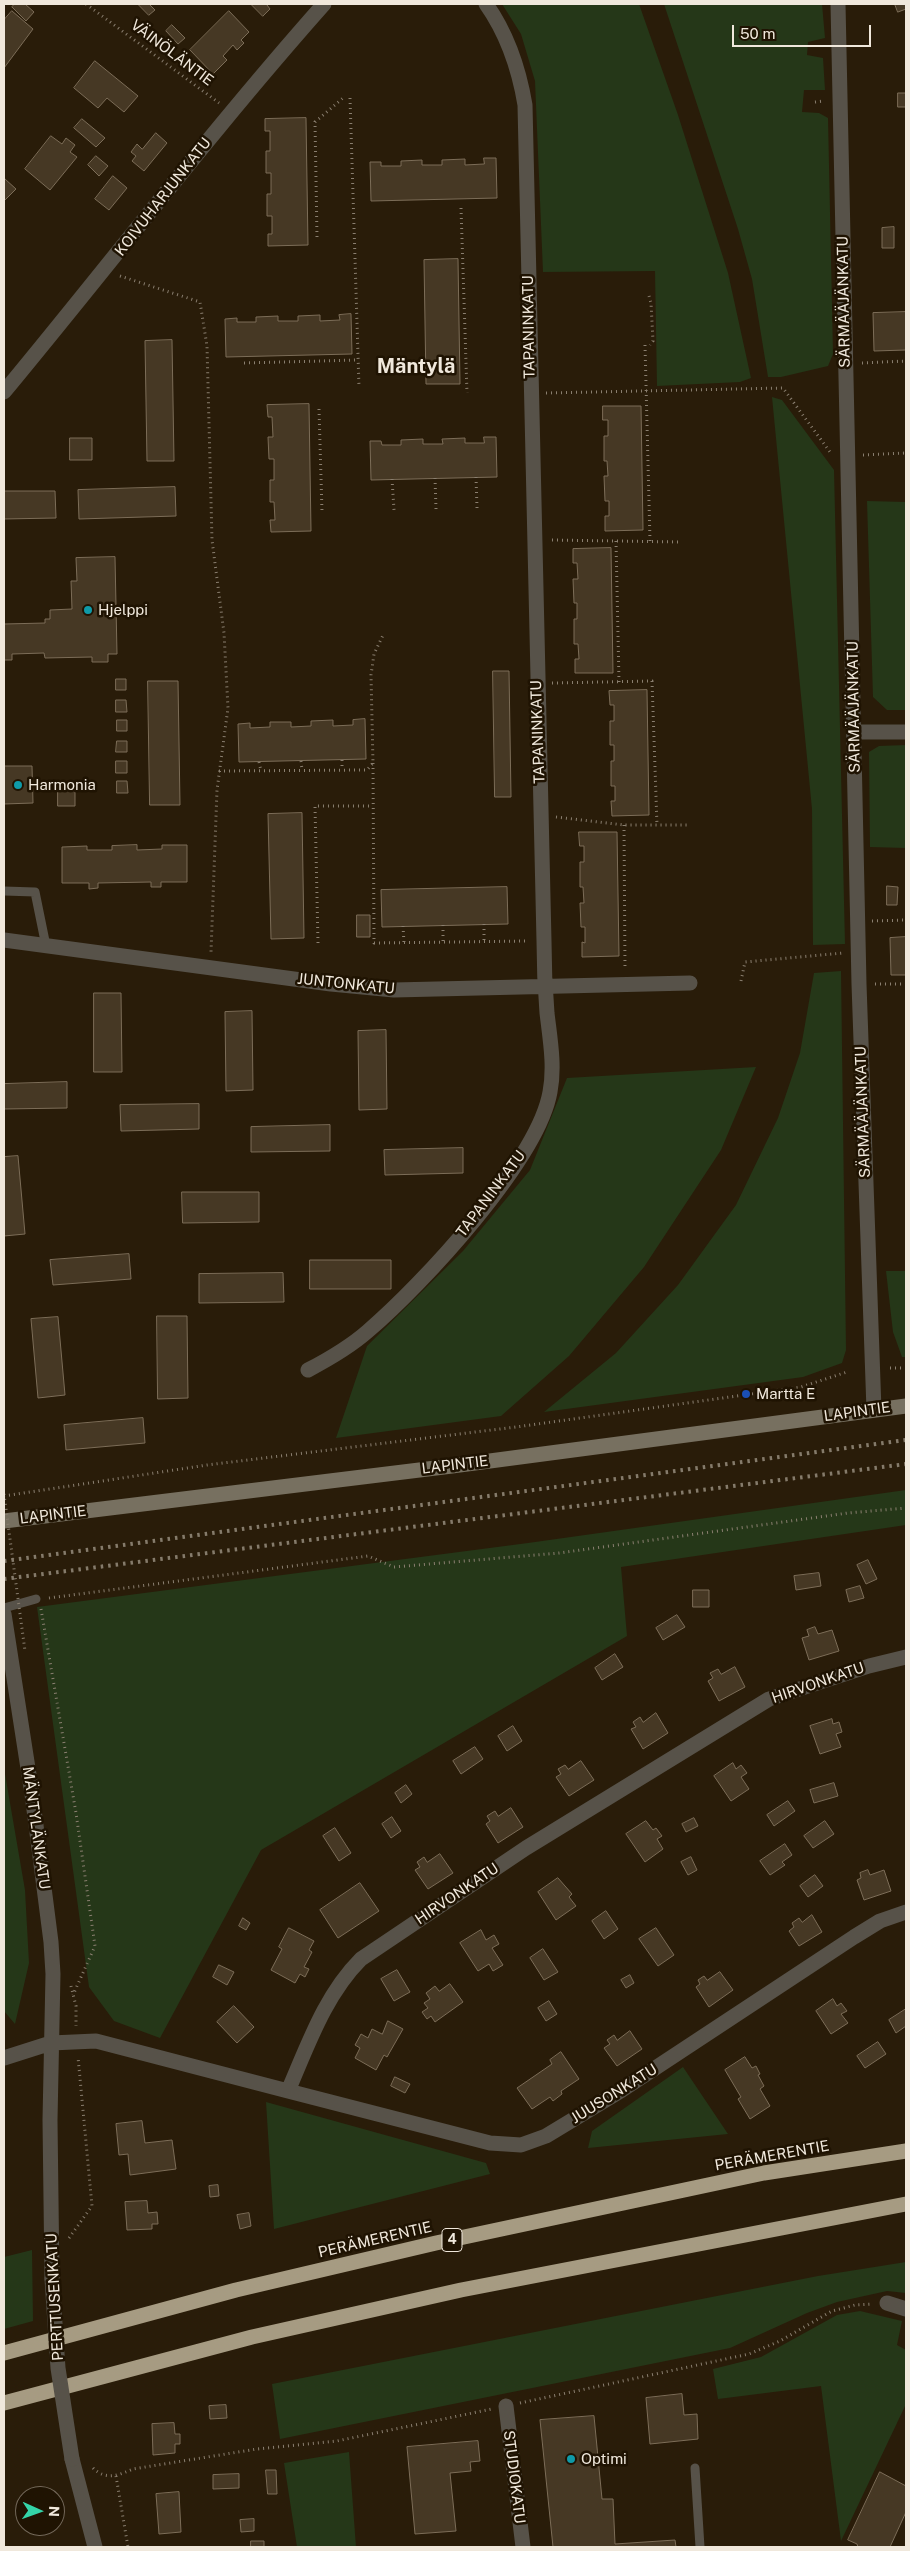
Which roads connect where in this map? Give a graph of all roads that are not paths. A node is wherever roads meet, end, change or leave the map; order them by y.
1 (324, 4) edge
2 (486, 4) edge
3 (838, 4) edge
4 (4, 392) edge
5 (855, 732) junction
6 (906, 732) edge
7 (4, 891) edge
8 (4, 940) edge
9 (46, 946) junction
10 (690, 983) dead end
11 (545, 985) junction
12 (308, 1370) dead end
13 (906, 1406) edge
14 (874, 1410) junction
15 (4, 1521) edge
16 (36, 1599) road end
17 (4, 1608) edge
18 (4, 1614) edge
19 (906, 1657) edge
20 (906, 1912) edge
21 (51, 2044) junction
22 (4, 2058) edge
23 (288, 2091) junction
24 (906, 2151) edge
25 (906, 2204) edge
26 (887, 2304) road end
27 (906, 2309) edge
28 (4, 2352) edge
29 (4, 2403) edge
30 (506, 2406) road end
31 (694, 2468) dead end
32 (95, 2547) edge
33 (523, 2547) edge
34 (700, 2547) edge

1 - 4 street, KOIVUHARJUNKATU
2 - 11 street, TAPANINKATU
3 - 5 street, SÄRMÄÄJÄNKATU
5 - 6 street
5 - 14 street, SÄRMÄÄJÄNKATU
7 - 9 lane
8 - 9 street, JUNTONKATU
9 - 11 street, JUNTONKATU
10 - 11 street, JUNTONKATU
11 - 12 street, TAPANINKATU
13 - 14 main road, LAPINTIE
14 - 15 main road, LAPINTIE
16 - 17 lane
18 - 21 street, MÄNTYLÄNKATU
19 - 23 street, HIRVONKATU
20 - 23 street, JUUSONKATU
21 - 22 street
21 - 23 street
21 - 32 street, PERTTUSENKATU, bridge
24 - 28 highway, PERÄMERENTIE / 4
25 - 29 highway
26 - 27 street
30 - 33 street, STUDIOKATU
31 - 34 lane

